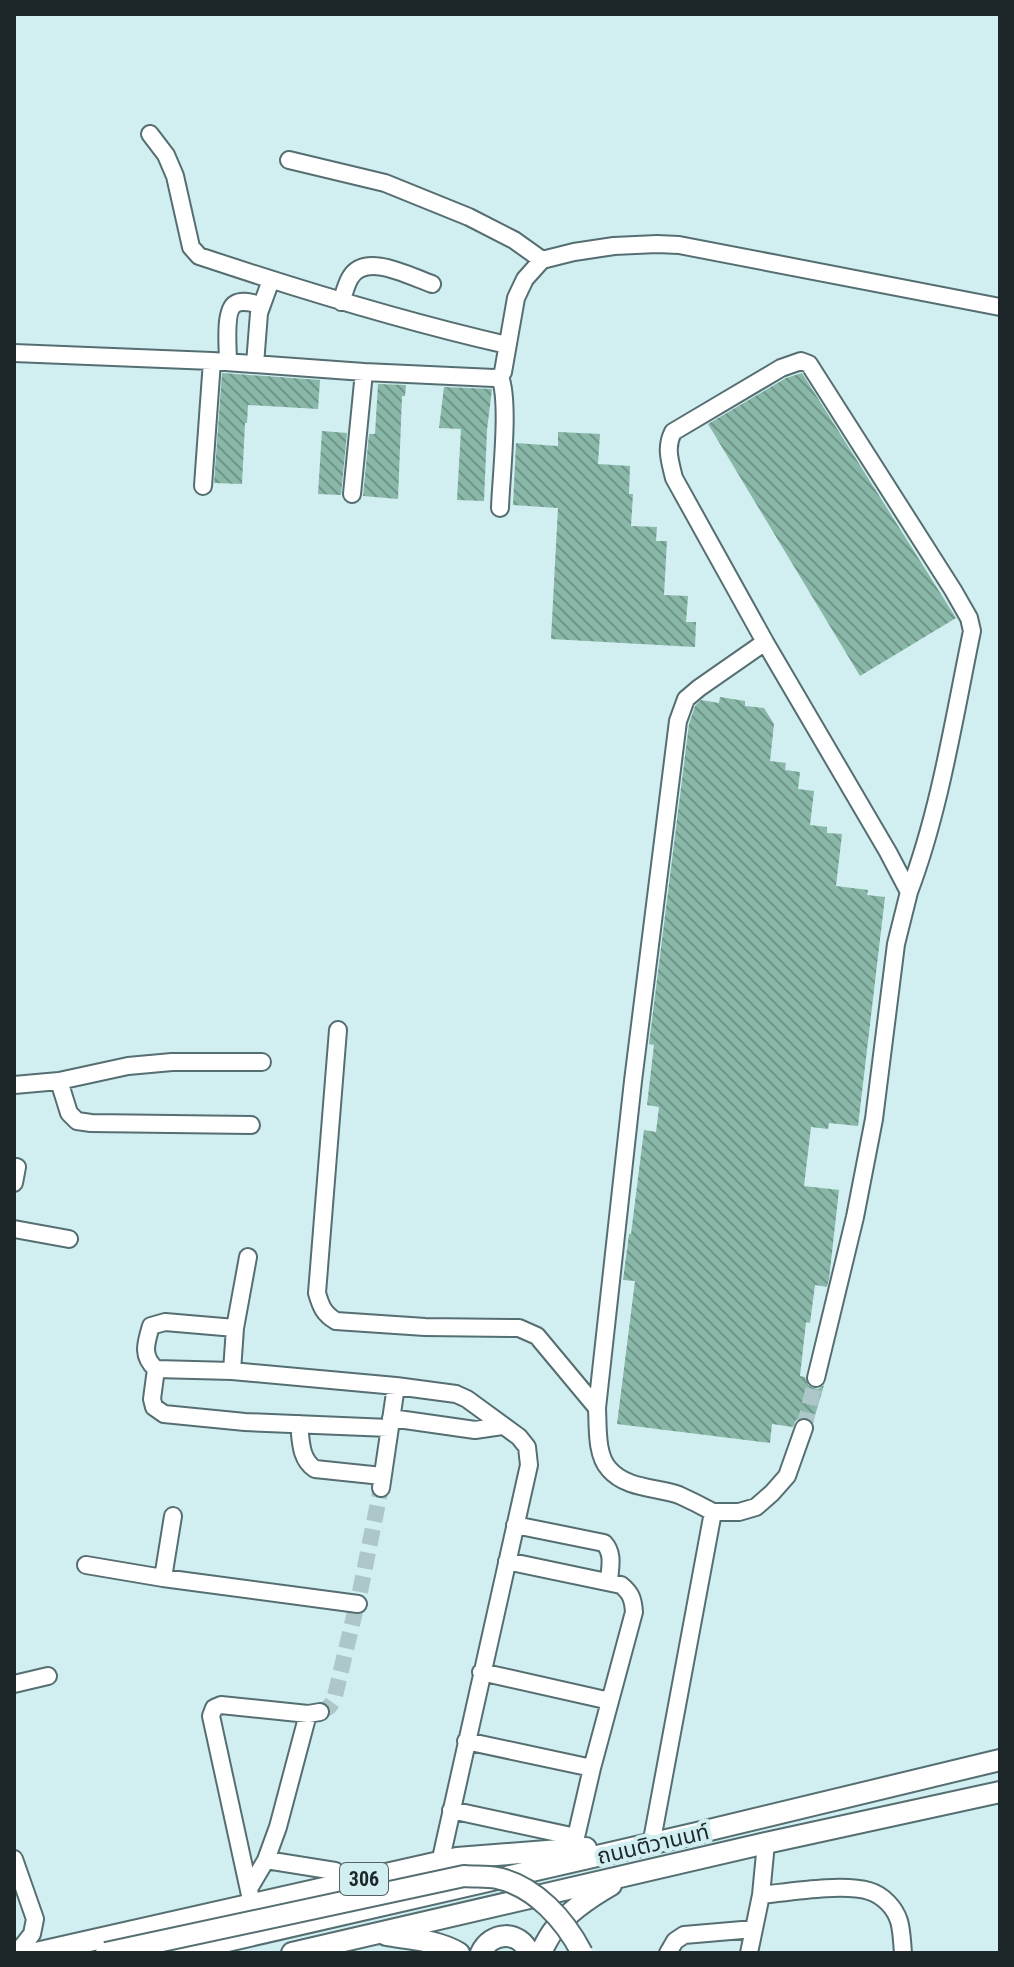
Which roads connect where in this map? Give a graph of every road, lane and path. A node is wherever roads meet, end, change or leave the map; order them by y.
1 (150, 134) dead end
2 (289, 160) dead end
3 (542, 260) junction
4 (271, 280) junction
5 (432, 284) dead end
6 (341, 302) junction
7 (262, 305) junction
8 (1000, 307) edge
9 (507, 345) junction
10 (14, 353) edge
11 (220, 361) junction
12 (255, 364) junction
13 (364, 372) junction
14 (500, 377) junction
15 (203, 486) dead end
16 (352, 494) dead end
17 (500, 508) dead end
18 (765, 642) junction
19 (909, 892) junction
20 (338, 1030) dead end
21 (262, 1062) dead end
22 (59, 1081) junction
23 (14, 1085) edge
24 (251, 1125) dead end
25 (14, 1229) edge
26 (69, 1239) dead end
27 (248, 1257) dead end
28 (235, 1328) junction
29 (156, 1369) junction
30 (232, 1371) junction
31 (816, 1378) tunnel mouth
32 (396, 1386) junction
33 (597, 1408) junction
34 (390, 1423) junction
35 (299, 1424) junction
36 (502, 1426) junction
37 (804, 1428) tunnel mouth
38 (713, 1512) junction
39 (173, 1516) dead end
40 (515, 1525) junction
41 (507, 1561) junction
42 (86, 1565) dead end
43 (163, 1578) junction
44 (609, 1581) junction
45 (358, 1603) dead end
46 (481, 1672) junction
47 (48, 1676) dead end
48 (14, 1684) edge
49 (610, 1701) junction
50 (466, 1741) junction
51 (1000, 1760) edge
52 (592, 1768) junction
53 (1000, 1792) edge
54 (451, 1810) junction
55 (697, 1833) junction
56 (652, 1840) junction
57 (576, 1843) junction
58 (766, 1843) junction
59 (14, 1859) edge
60 (266, 1860) junction
61 (440, 1863) junction
62 (335, 1871) dead end
63 (632, 1873) junction
64 (251, 1895) junction
65 (761, 1895) junction
66 (754, 1929) junction
67 (374, 1933) junction
68 (309, 1950) edge
69 (17, 1953) edge
70 (36, 1953) edge
71 (106, 1953) edge
72 (175, 1953) edge
73 (292, 1953) edge
74 (459, 1953) edge
75 (481, 1953) edge
76 (529, 1953) edge
77 (540, 1953) edge
78 (582, 1953) edge
79 (668, 1953) edge
80 (749, 1953) edge
81 (903, 1953) edge

1 - 4 street
2 - 3 street
3 - 8 street
3 - 9 street
4 - 6 street
4 - 7 street
5 - 6 street
6 - 9 street
7 - 11 street
7 - 12 street
9 - 14 street
10 - 11 street
11 - 12 street
11 - 15 street
12 - 13 street
13 - 14 street
13 - 16 street
14 - 17 street
18 - 19 street
18 - 19 street
18 - 33 street
19 - 31 street
20 - 33 street
21 - 22 street
22 - 23 street
22 - 24 street
25 - 26 street
27 - 28 street
28 - 29 street
28 - 30 street
29 - 30 street
29 - 35 street
30 - 32 street
32 - 34 street
32 - 36 street
33 - 38 street
34 - 35 street
34 - 35 street
34 - 36 street
36 - 40 street
37 - 38 street
38 - 56 street
39 - 43 street
40 - 41 street
40 - 44 street
41 - 44 street
41 - 46 street
42 - 43 street
43 - 45 street
44 - 49 street
46 - 49 street
46 - 50 street
47 - 48 street
49 - 52 street
50 - 52 street
50 - 54 street
51 - 55 main road, ถนนติวานนท์ / 306
52 - 57 street
53 - 58 main road, ถนนติวานนท์
54 - 57 street
54 - 61 street
55 - 56 main road, ถนนติวานนท์ / 306
55 - 72 main road, ถนนติวานนท์ / 306
56 - 57 main road, ถนนติวานนท์ / 306
57 - 61 main road, ถนนติวานนท์ / 306
58 - 63 main road, ถนนติวานนท์
58 - 65 street
59 - 69 street
60 - 62 street
60 - 64 street
60 - 64 street
61 - 64 main road, ถนนติวานนท์ / 306
63 - 67 main road, ถนนติวานนท์
63 - 77 main road
64 - 70 main road, ถนนติวานนท์ / 306
65 - 66 street
65 - 81 street
66 - 79 street
66 - 80 street
67 - 68 main road, ถนนติวานนท์
67 - 74 main road
68 - 73 main road, ถนนติวานนท์
71 - 78 main road, bridge
75 - 76 main road

